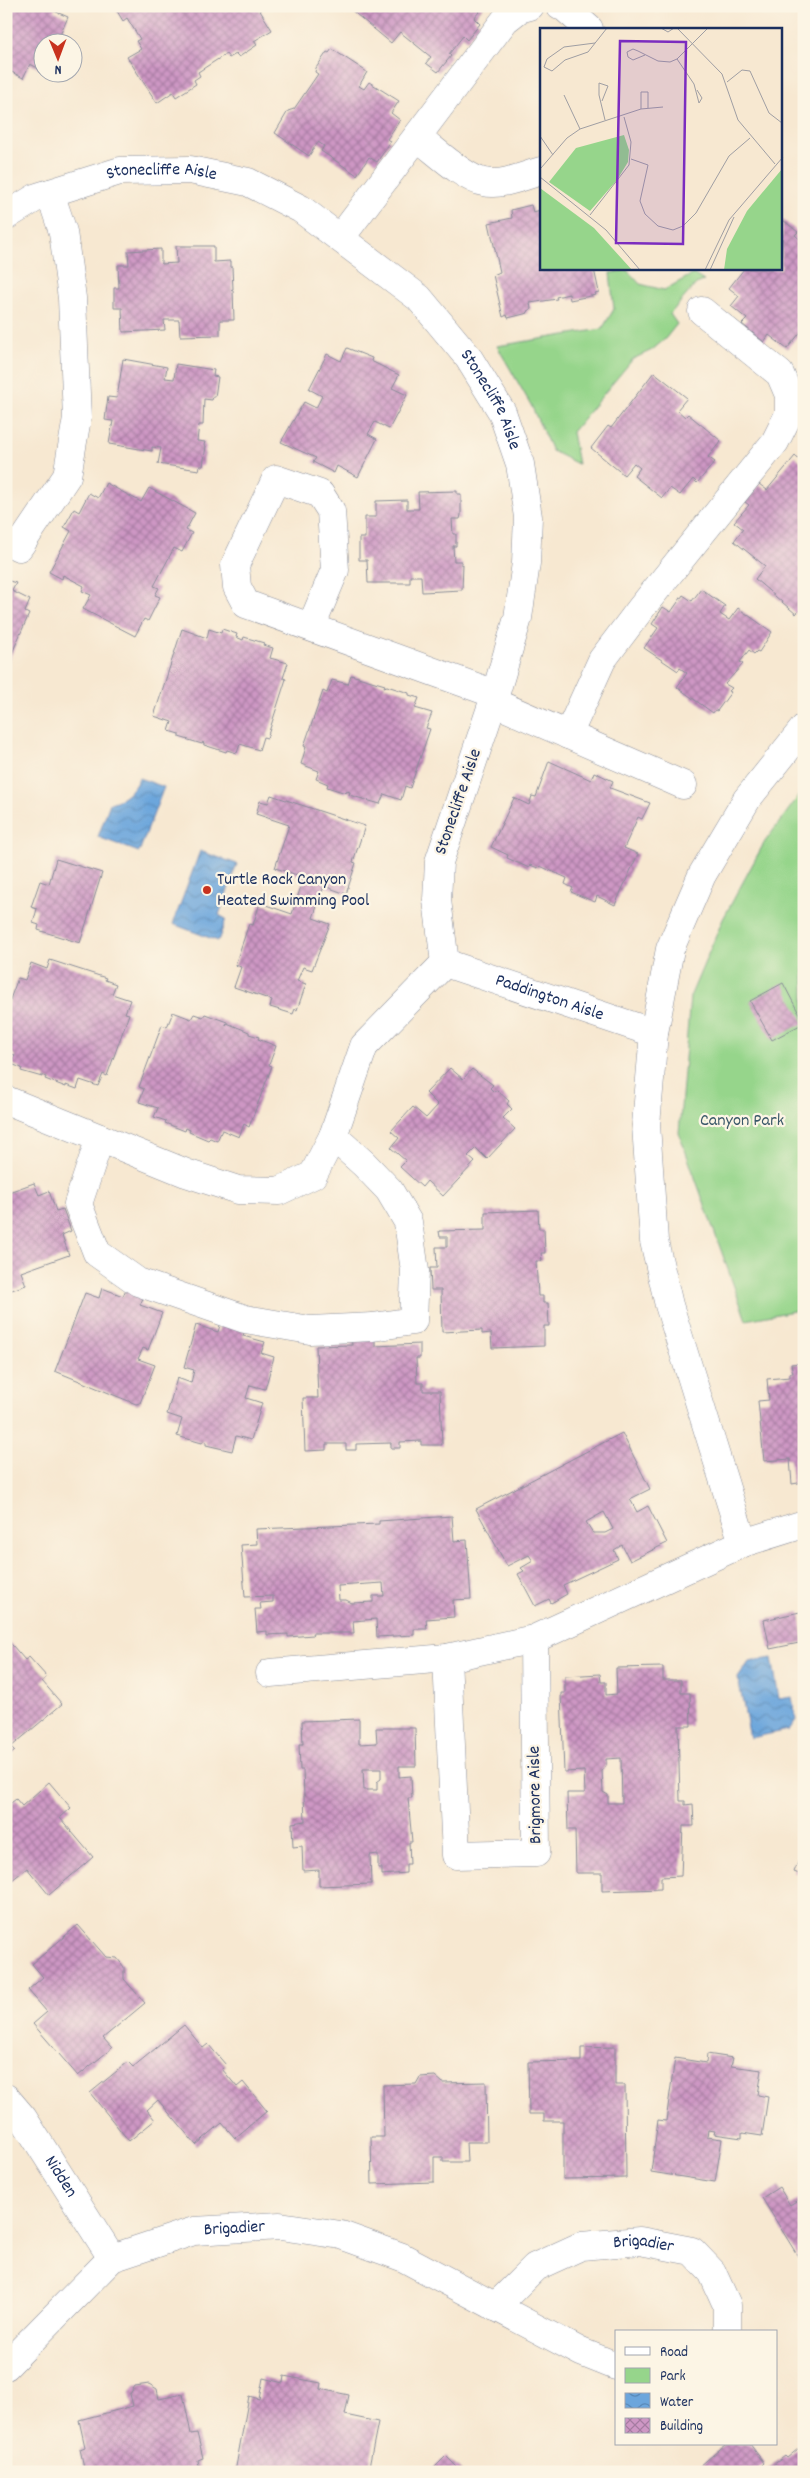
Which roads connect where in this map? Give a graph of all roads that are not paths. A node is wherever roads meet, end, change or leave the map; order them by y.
1 (530, 6) edge
2 (560, 6) edge
3 (588, 28) edge
4 (417, 137) junction
5 (540, 171) edge
6 (50, 193) junction
7 (6, 216) edge
8 (341, 237) junction
9 (702, 311) dead end
10 (6, 541) edge
11 (311, 627) junction
12 (494, 698) junction
13 (804, 728) edge
14 (568, 735) junction
15 (683, 786) dead end
16 (445, 963) junction
17 (654, 1032) junction
18 (6, 1100) edge
19 (333, 1136) junction
20 (100, 1138) junction
21 (804, 1524) edge
22 (743, 1543) junction
23 (534, 1639) junction
24 (447, 1658) junction
25 (270, 1673) dead end
26 (6, 2098) edge
27 (112, 2258) junction
28 (495, 2307) junction
29 (727, 2330) edge
30 (6, 2366) edge
31 (615, 2366) edge

1 - 4 street
2 - 3 street
4 - 5 street
4 - 8 street
6 - 7 street, Stonecliffe Aisle
6 - 8 street, Stonecliffe Aisle
6 - 10 street
8 - 12 street, Stonecliffe Aisle
9 - 14 street
11 - 11 street
11 - 12 street
12 - 14 street
12 - 16 street, Stonecliffe Aisle
13 - 17 street
14 - 15 street
16 - 17 street, Paddington Aisle
16 - 19 street
17 - 22 street
18 - 20 street
19 - 20 street
19 - 20 street
21 - 22 street
22 - 23 street
23 - 24 street
23 - 24 street, Brigmore Aisle
24 - 25 street
26 - 27 street, Nidden
27 - 28 street, Brigadier
27 - 30 street, Brigadier
28 - 29 street, Brigadier
28 - 31 street, Brigadier

